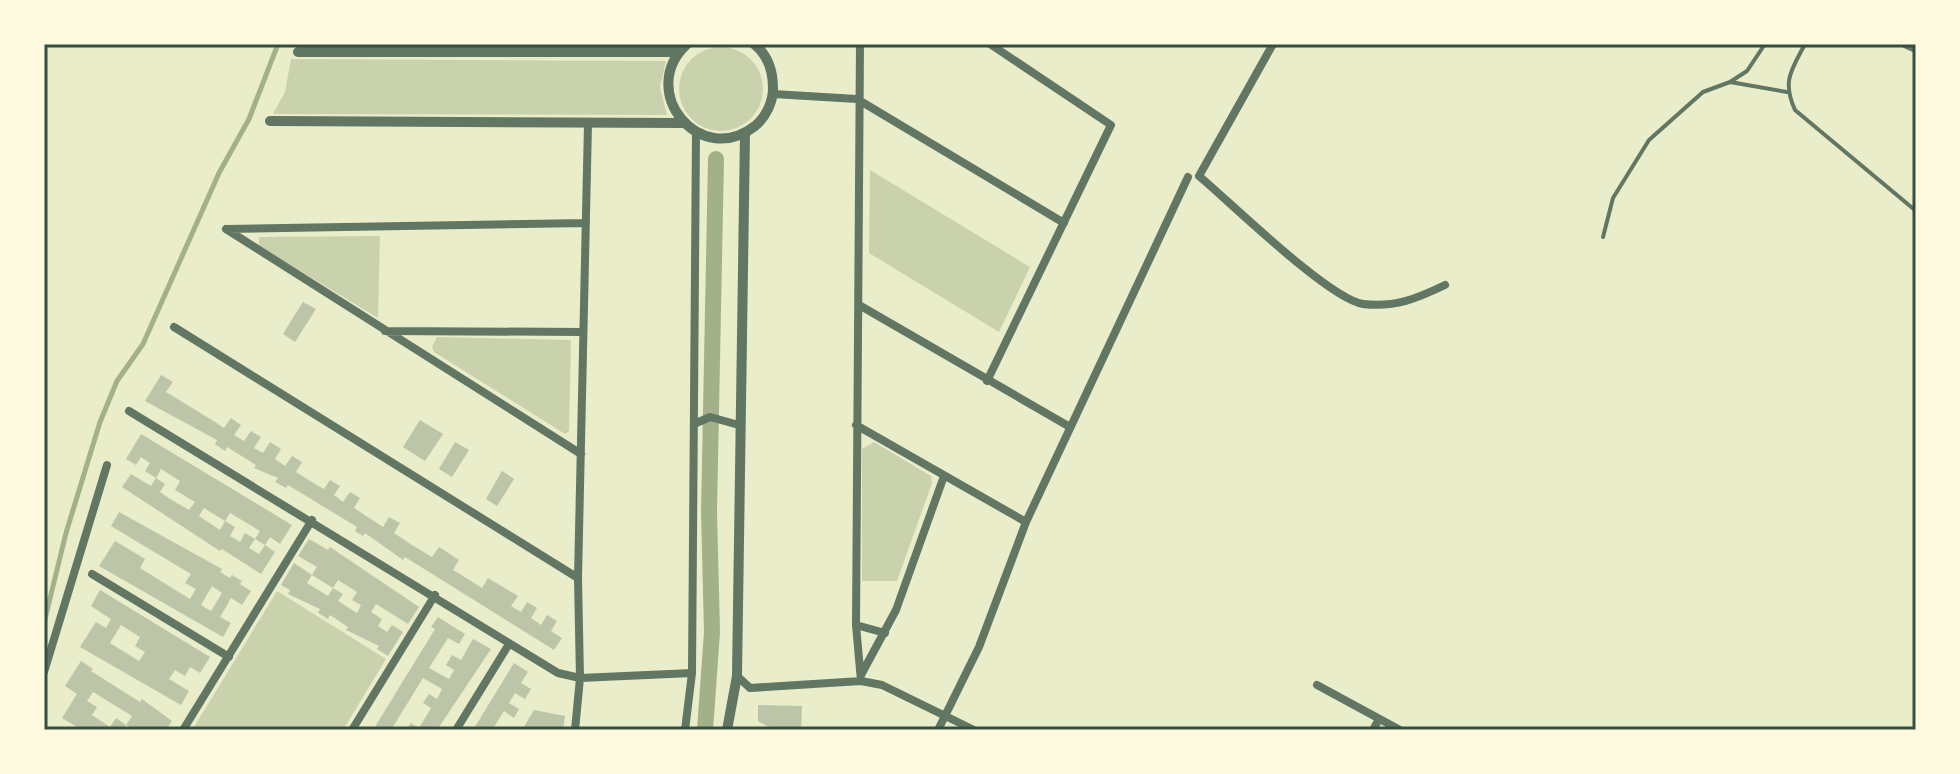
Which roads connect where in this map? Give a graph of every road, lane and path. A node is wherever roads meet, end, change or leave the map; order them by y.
1 (754, 44) edge
2 (860, 44) edge
3 (990, 44) edge
4 (1273, 44) edge
5 (1765, 44) edge
6 (1805, 44) edge
7 (1905, 44) edge
8 (587, 48) edge
9 (683, 48) edge
10 (1916, 49) edge
11 (298, 52) dead end
12 (1730, 82) junction
13 (1787, 92) junction
14 (773, 94) junction
15 (857, 99) junction
16 (270, 121) dead end
17 (683, 123) junction
18 (588, 124) junction
19 (696, 133) junction
20 (745, 133) junction
21 (1188, 177) dead end
22 (1916, 211) edge
23 (586, 223) junction
24 (1064, 223) junction
25 (1603, 237) dead end
26 (1445, 285) dead end
27 (859, 305) junction
28 (174, 327) dead end
29 (384, 331) junction
30 (583, 332) junction
31 (987, 381) junction
32 (129, 411) dead end
33 (697, 422) junction
34 (735, 422) junction
35 (856, 425) junction
36 (1070, 427) junction
37 (581, 454) junction
38 (107, 465) dead end
39 (944, 476) junction
40 (312, 520) junction
41 (1026, 522) junction
42 (92, 574) dead end
43 (578, 578) junction
44 (435, 595) junction
45 (856, 625) junction
46 (885, 633) junction
47 (509, 644) junction
48 (229, 657) junction
49 (44, 672) edge
50 (692, 673) junction
51 (737, 676) junction
52 (580, 678) junction
53 (861, 679) junction
54 (1317, 685) dead end
55 (945, 714) junction
56 (1379, 719) junction
57 (183, 730) edge
58 (352, 730) edge
59 (456, 730) edge
60 (575, 730) edge
61 (685, 730) edge
62 (727, 730) edge
63 (938, 730) edge
64 (974, 730) edge
65 (1373, 730) edge
66 (1400, 730) edge

1 - 14 street
2 - 15 street
3 - 24 street
4 - 26 street
5 - 12 lane
6 - 13 lane
7 - 10 street
8 - 9 street
8 - 11 street
9 - 17 street
12 - 13 lane
12 - 25 lane
13 - 22 lane
14 - 15 street
14 - 20 street
15 - 24 street
15 - 27 street
16 - 18 street
17 - 18 street
17 - 19 street
18 - 23 street
19 - 20 street
19 - 33 street
20 - 34 street
21 - 36 street
23 - 29 street
23 - 30 street
24 - 31 street
27 - 31 street
27 - 35 street
28 - 43 street
29 - 30 street
29 - 37 street
30 - 37 street
31 - 36 street
32 - 40 street
33 - 34 street
33 - 50 street
34 - 51 street
35 - 39 street
35 - 45 street
36 - 41 street
37 - 43 street
38 - 49 street
39 - 41 street
39 - 46 street
40 - 44 street
40 - 48 street
41 - 55 street
42 - 48 street
43 - 52 street
44 - 47 street
44 - 58 street
45 - 46 street
45 - 53 street
46 - 53 street
47 - 52 street
47 - 59 street
48 - 57 street
50 - 52 street
50 - 61 street
51 - 53 street
51 - 62 street
52 - 60 street
53 - 55 street
54 - 56 street
55 - 63 street
55 - 64 street
56 - 65 street
56 - 66 street

